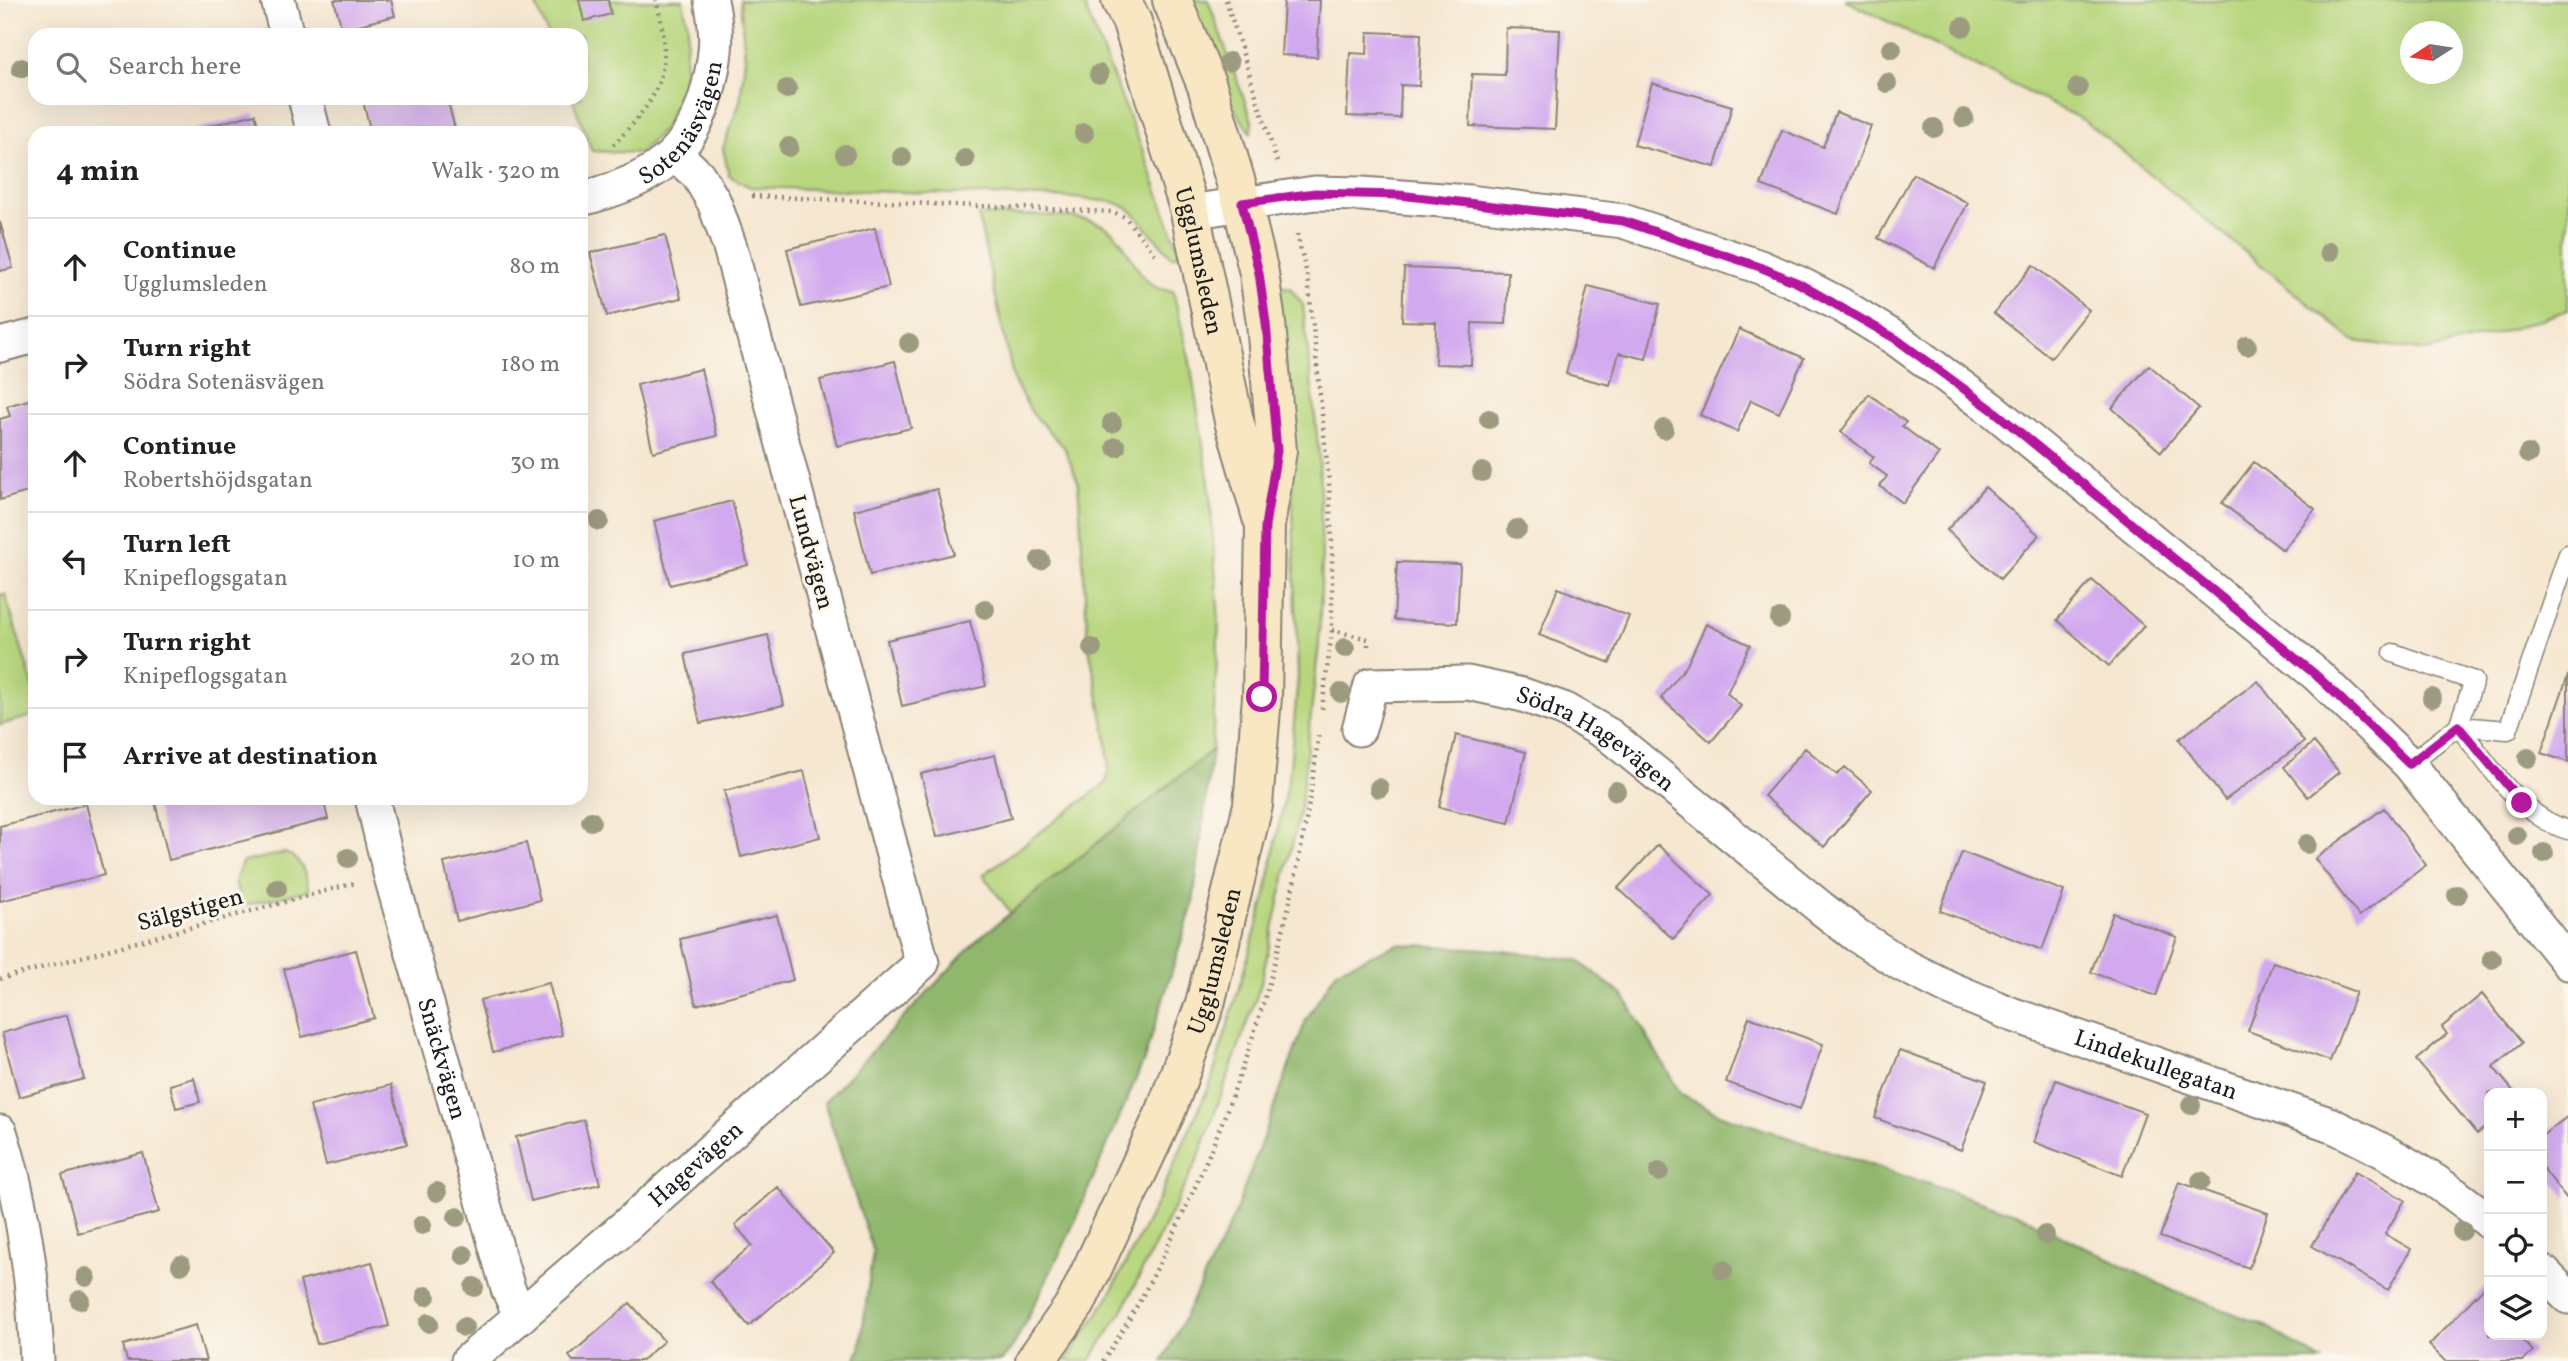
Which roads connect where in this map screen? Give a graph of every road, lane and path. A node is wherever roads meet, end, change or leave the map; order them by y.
1 (278, 0) edge
2 (656, 0) edge
3 (711, 0) edge
4 (1121, 0) edge
5 (1172, 0) edge
6 (1226, 0) edge
7 (285, 28) edge
8 (306, 105) edge
9 (312, 126) edge
10 (1274, 148) dead end
11 (675, 153) junction
12 (589, 197) edge
13 (714, 202) junction
14 (1242, 203) junction
15 (1190, 212) junction
16 (1157, 257) dead end
17 (28, 338) edge
18 (0, 345) edge
19 (1265, 526) junction
20 (2568, 554) edge
21 (2393, 653) dead end
22 (2458, 726) junction
23 (1359, 729) dead end
24 (2409, 764) junction
25 (374, 805) edge
26 (2568, 831) edge
27 (390, 873) junction
28 (1821, 908) joint
29 (922, 963) joint
30 (2568, 963) edge
31 (0, 979) edge
32 (0, 1132) edge
33 (2484, 1218) edge
34 (2547, 1276) edge
35 (2568, 1297) edge
36 (521, 1315) junction
37 (37, 1361) edge
38 (468, 1361) edge
39 (1035, 1361) edge

1 - 7 street
2 - 12 path
3 - 11 street, Sotenäsvägen
4 - 15 street, Ugglumsleden
5 - 14 street, Ugglumsleden
6 - 10 path
8 - 9 street
11 - 12 street, Sotenäsvägen
11 - 13 street, Lundvägen
13 - 16 path
13 - 29 street, Lundvägen
14 - 15 street
14 - 19 street, Ugglumsleden
14 - 24 street
15 - 19 street, Ugglumsleden
17 - 18 street
19 - 39 street, Ugglumsleden
20 - 22 lane
21 - 22 lane
22 - 24 lane
22 - 26 lane
23 - 28 street, Södra Hagevägen
24 - 30 street
25 - 27 street, Snäckvägen
27 - 31 path, Sälgstigen
27 - 36 street, Snäckvägen
28 - 33 street, Lindekullegatan
29 - 36 street, Hagevägen
32 - 37 street
34 - 35 street
36 - 38 street, Hagevägen

